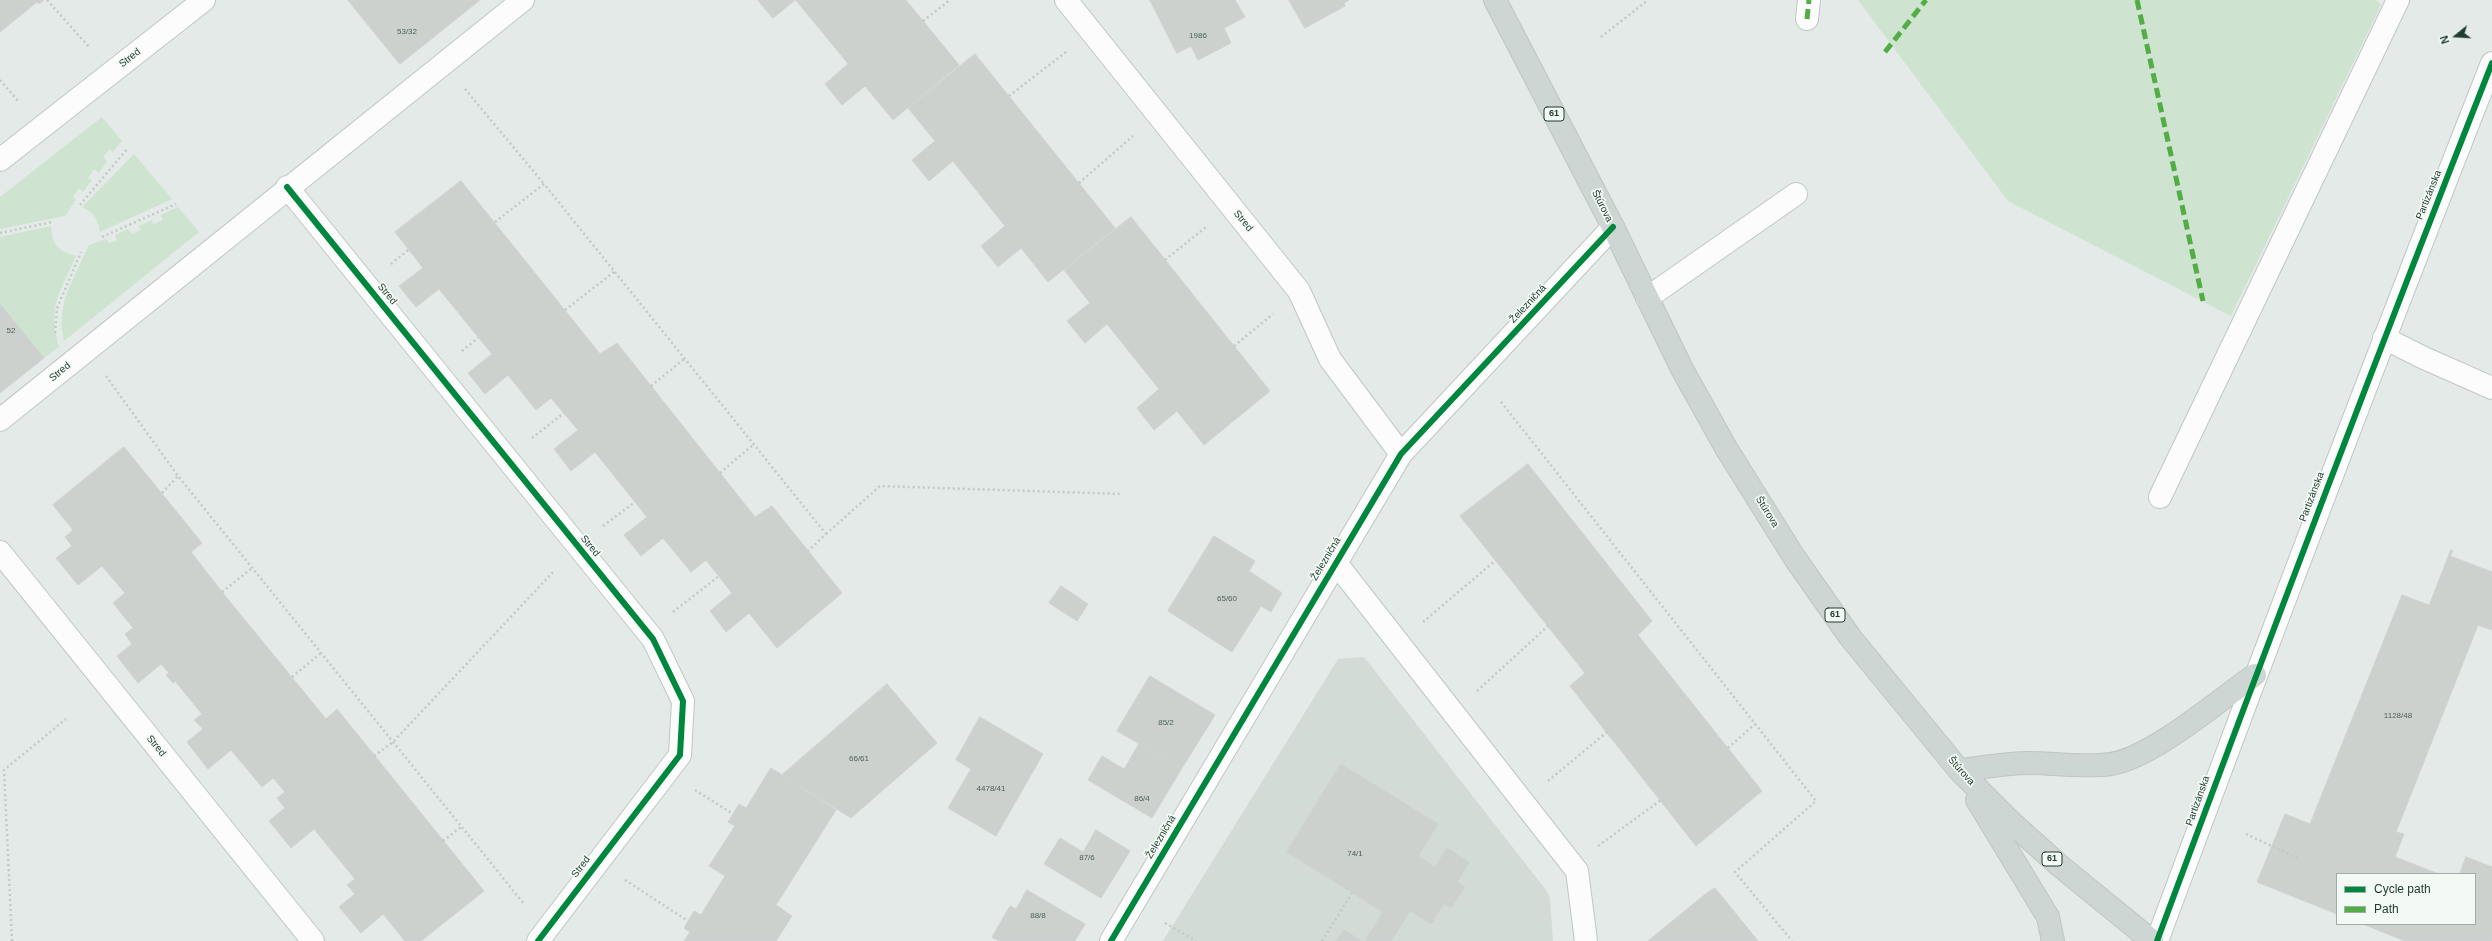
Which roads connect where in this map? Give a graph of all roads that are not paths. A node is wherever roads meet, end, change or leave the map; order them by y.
1 (204, 0) edge
2 (523, 0) edge
3 (1066, 0) edge
4 (1495, 0) edge
5 (2398, 0) edge
6 (2492, 63) edge
7 (0, 160) edge
8 (287, 188) junction
9 (1796, 194) dead end
10 (1613, 227) junction
11 (1647, 298) junction
12 (2384, 338) junction
13 (2492, 388) edge
14 (0, 420) edge
15 (1401, 454) junction
16 (2160, 497) dead end
17 (0, 552) edge
18 (1336, 562) junction
19 (2255, 675) junction
20 (1959, 770) junction
21 (542, 936) edge
22 (312, 941) edge
23 (1111, 941) edge
24 (1586, 941) edge
25 (2053, 941) edge
26 (2152, 941) edge
27 (2157, 941) edge

1 - 7 street, Stred
2 - 8 street, Stred
3 - 15 street, Stred
4 - 10 main road, Štúrova / 61
5 - 16 street
6 - 12 street, Partizánska
8 - 14 street, Stred
8 - 21 street, Stred
9 - 11 street
10 - 11 main road, Štúrova / 61
10 - 15 street, Železničná
11 - 20 main road, Štúrova / 61
12 - 13 street
12 - 19 street, Partizánska
15 - 18 street, Železničná
17 - 22 street, Stred
18 - 23 street, Železničná
18 - 24 street
19 - 20 main road
19 - 27 street, Partizánska
20 - 25 main road
20 - 26 main road, Štúrova / 61

